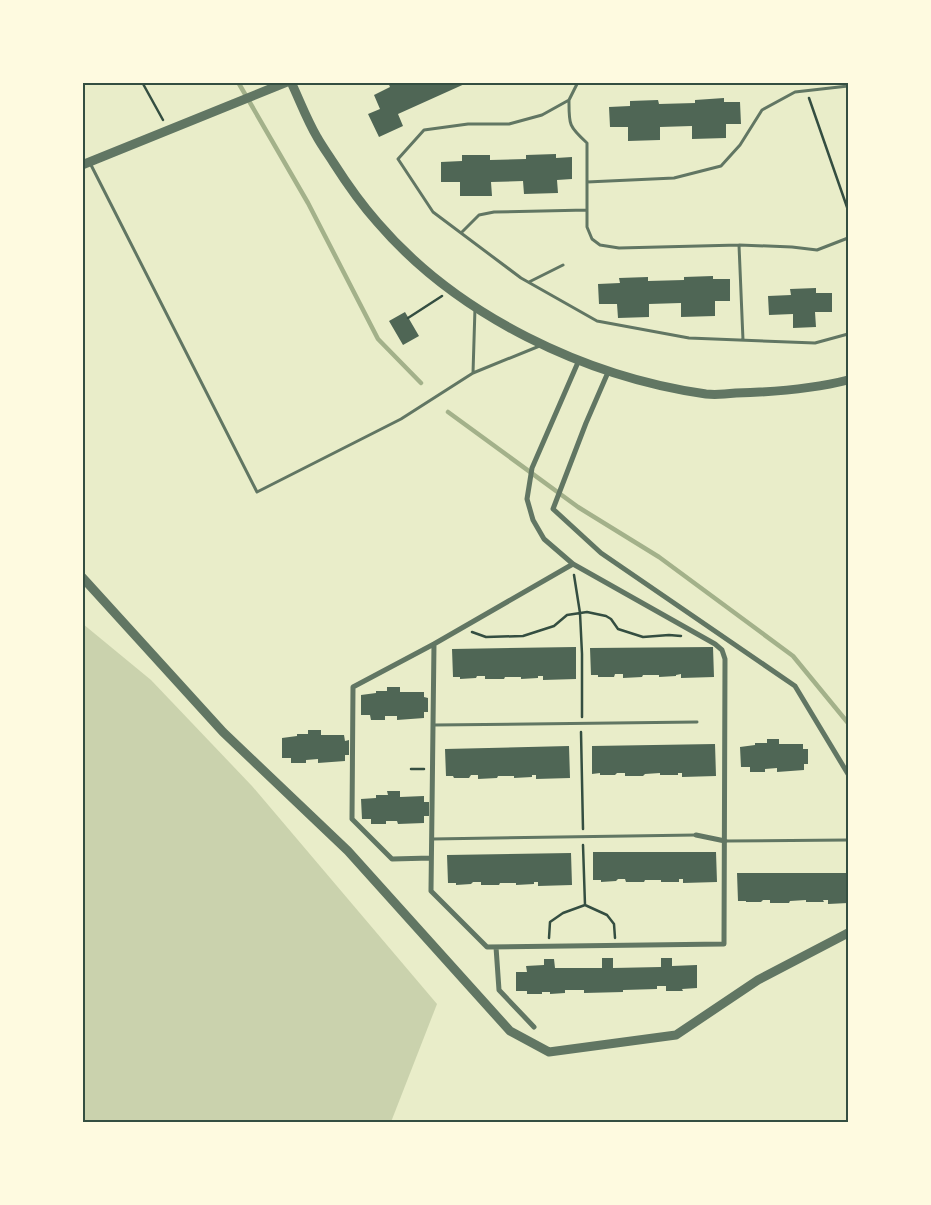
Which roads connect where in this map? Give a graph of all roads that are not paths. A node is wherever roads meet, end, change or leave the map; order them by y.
1 (287, 82) edge
2 (291, 82) edge
3 (578, 82) edge
4 (848, 86) edge
5 (570, 100) junction
6 (86, 164) edge
7 (587, 182) junction
8 (587, 210) junction
9 (461, 233) junction
10 (848, 238) edge
11 (739, 245) junction
12 (563, 265) dead end
13 (529, 282) junction
14 (475, 307) junction
15 (848, 334) edge
16 (744, 340) junction
17 (543, 344) junction
18 (579, 360) junction
19 (608, 370) junction
20 (473, 373) junction
21 (848, 380) edge
22 (573, 564) junction
23 (82, 577) edge
24 (434, 644) junction
25 (698, 722) dead end
26 (433, 725) junction
27 (848, 774) edge
28 (696, 835) joint
29 (432, 839) junction
30 (848, 840) edge
31 (725, 841) junction
32 (431, 858) junction
33 (848, 932) edge
34 (496, 947) junction
35 (534, 1027) dead end

1 - 6 street
2 - 14 street
3 - 5 lane
4 - 7 lane
5 - 7 lane
5 - 9 lane
6 - 20 lane
7 - 8 lane
8 - 9 lane
8 - 11 lane
9 - 13 lane
10 - 11 lane
11 - 16 lane
12 - 13 lane
13 - 16 lane
14 - 17 street
14 - 20 lane
15 - 16 lane
17 - 18 street
17 - 20 lane
18 - 19 street
18 - 22 street
19 - 21 street
19 - 27 street
22 - 24 street
22 - 31 street
23 - 33 street
24 - 26 street
24 - 32 street
25 - 26 lane
26 - 29 street
28 - 29 lane
28 - 31 street
29 - 32 street
30 - 31 lane
31 - 34 street
32 - 34 street
34 - 35 street

